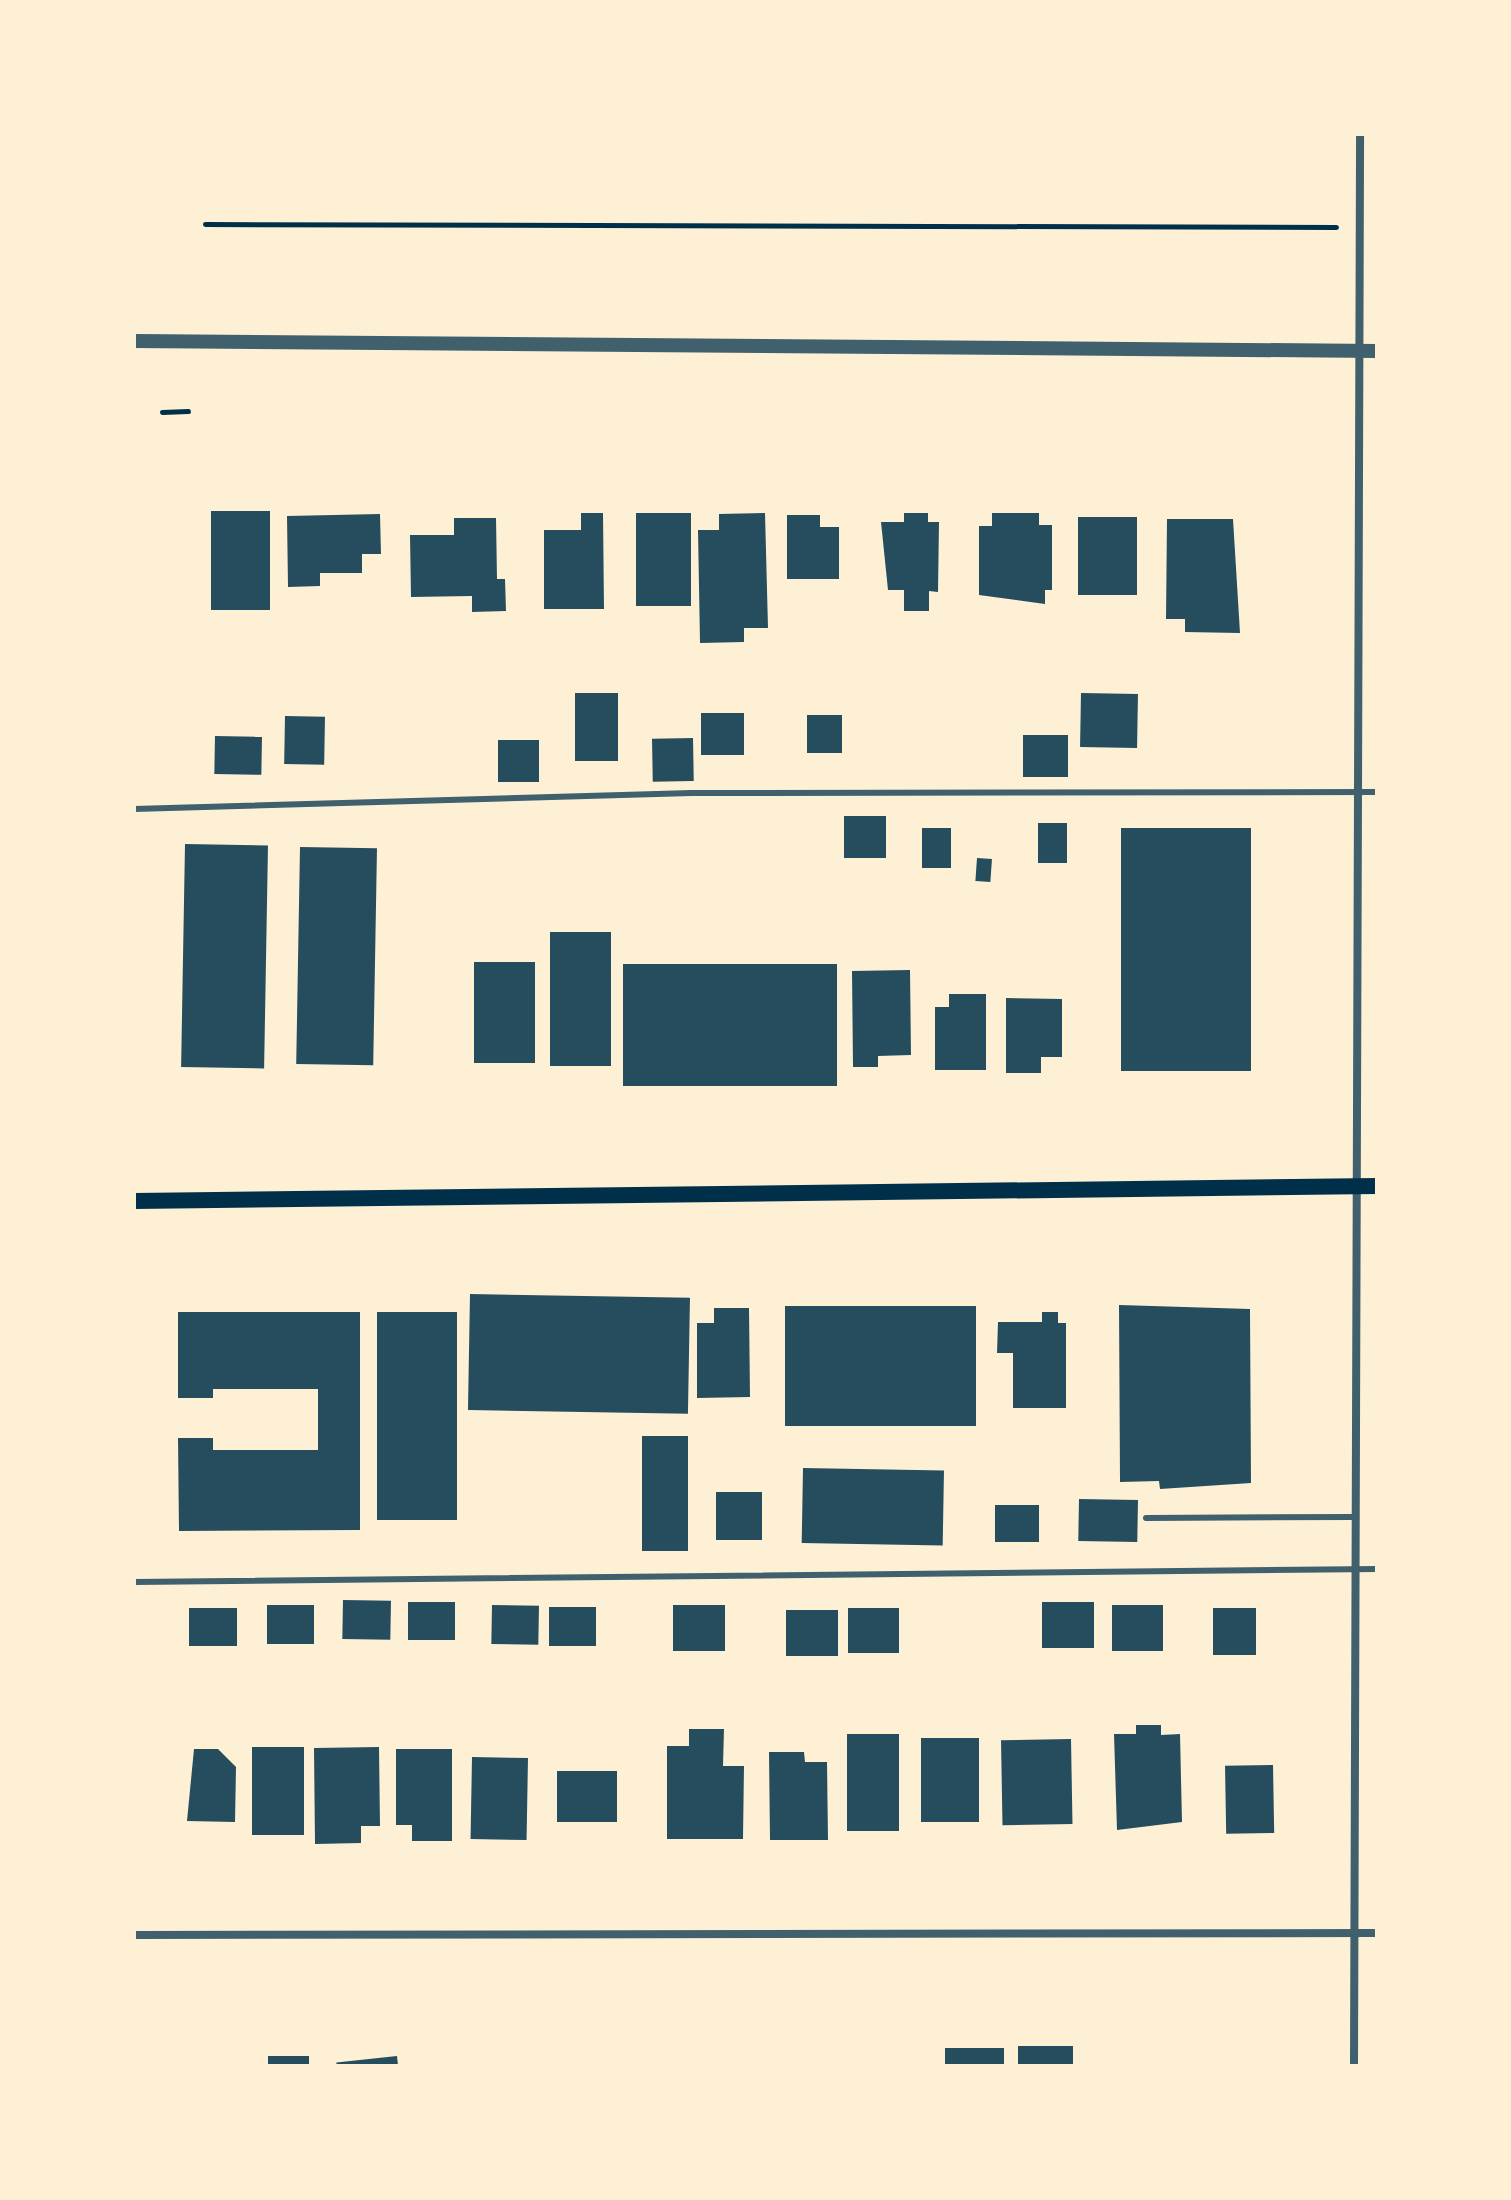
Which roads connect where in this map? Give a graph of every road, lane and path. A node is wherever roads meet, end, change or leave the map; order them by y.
1 (1360, 134) edge
2 (205, 224) dead end
3 (1360, 227) junction
4 (134, 341) edge
5 (1360, 351) junction
6 (1377, 351) edge
7 (188, 411) dead end
8 (162, 412) dead end
9 (1357, 792) junction
10 (1377, 792) edge
11 (134, 809) edge
12 (1354, 1186) junction
13 (1377, 1186) edge
14 (134, 1201) edge
15 (1354, 1517) junction
16 (1146, 1518) dead end
17 (1354, 1569) junction
18 (1377, 1569) edge
19 (134, 1582) edge
20 (1352, 1933) junction
21 (1377, 1933) edge
22 (134, 1935) edge
23 (1354, 2066) edge

1 - 3 street
2 - 3 path
3 - 5 street
4 - 5 street
5 - 6 street
5 - 9 street
7 - 8 path
9 - 10 lane
9 - 11 lane
9 - 12 street
12 - 13 main road
12 - 14 main road
12 - 15 street
15 - 16 lane
15 - 17 street
17 - 18 lane
17 - 19 lane
17 - 20 street
20 - 21 street
20 - 22 street
20 - 23 street

